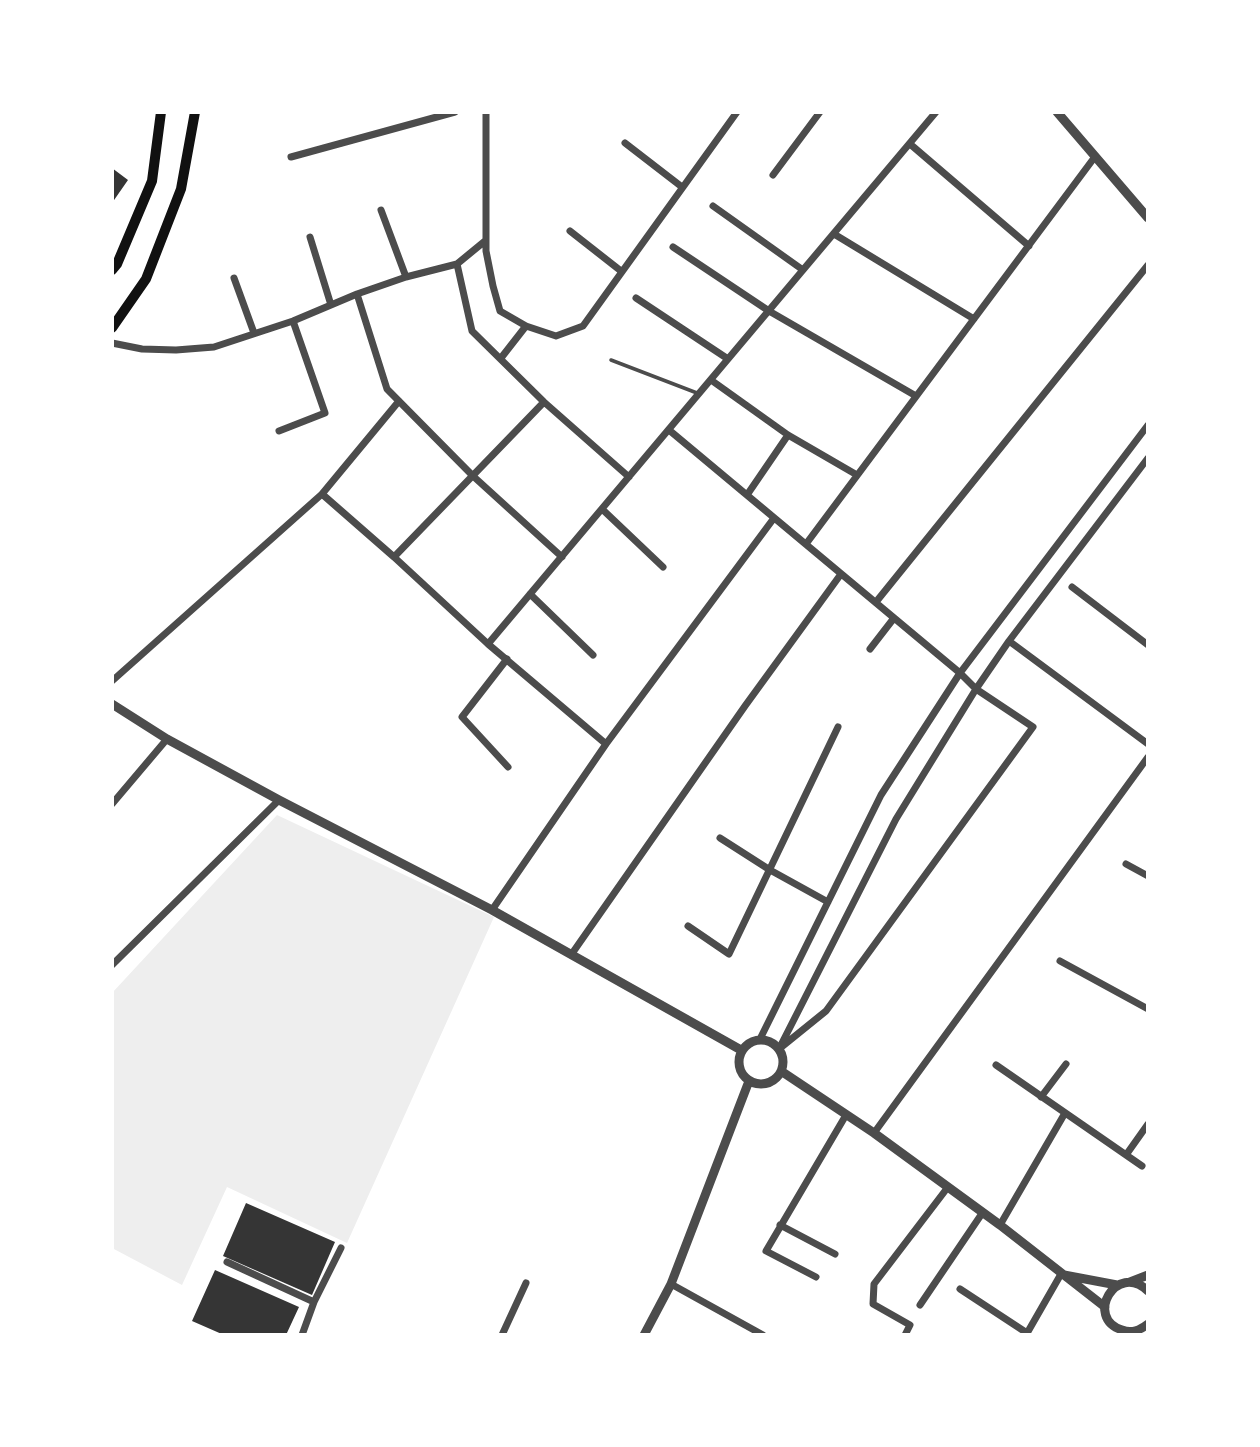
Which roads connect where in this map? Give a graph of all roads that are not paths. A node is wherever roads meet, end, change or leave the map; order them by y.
1 (161, 112) edge
2 (195, 112) edge
3 (455, 112) edge
4 (486, 112) edge
5 (737, 112) edge
6 (820, 112) edge
7 (936, 112) edge
8 (1057, 112) edge
9 (625, 143) dead end
10 (910, 144) junction
11 (291, 157) dead end
12 (1094, 158) junction
13 (774, 175) dead end
14 (682, 187) junction
15 (713, 206) dead end
16 (381, 210) dead end
17 (1148, 218) edge
18 (570, 231) dead end
19 (834, 234) junction
20 (310, 237) dead end
21 (485, 241) junction
22 (1029, 246) junction
23 (673, 247) dead end
24 (457, 264) junction
25 (1148, 265) edge
26 (112, 270) edge
27 (803, 270) junction
28 (621, 271) junction
29 (406, 277) junction
30 (234, 278) dead end
31 (357, 295) junction
32 (636, 298) dead end
33 (331, 305) junction
34 (769, 311) junction
35 (974, 319) junction
36 (293, 321) junction
37 (526, 326) junction
38 (112, 328) edge
39 (254, 333) junction
40 (112, 343) edge
41 (500, 358) junction
42 (728, 359) junction
43 (611, 360) dead end
44 (711, 380) junction
45 (699, 394) junction
46 (916, 396) junction
47 (398, 401) junction
48 (544, 402) junction
49 (1148, 425) edge
50 (669, 430) junction
51 (279, 431) dead end
52 (788, 436) junction
53 (1148, 458) edge
54 (473, 475) junction
55 (857, 475) junction
56 (629, 477) junction
57 (322, 494) junction
58 (747, 495) junction
59 (602, 509) junction
60 (774, 518) junction
61 (806, 544) junction
62 (394, 557) junction
63 (562, 557) junction
64 (663, 567) dead end
65 (841, 573) junction
66 (1072, 587) dead end
67 (530, 594) junction
68 (876, 602) junction
69 (894, 618) junction
70 (1009, 641) junction
71 (488, 644) junction
72 (1148, 645) edge
73 (870, 649) dead end
74 (593, 654) dead end
75 (508, 659) junction
76 (960, 673) junction
77 (112, 681) edge
78 (976, 689) junction
79 (112, 704) edge
80 (838, 727) dead end
81 (167, 740) junction
82 (606, 744) junction
83 (1148, 744) edge
84 (1148, 757) edge
85 (508, 767) dead end
86 (279, 800) junction
87 (112, 804) edge
88 (720, 838) dead end
89 (1126, 864) dead end
90 (771, 870) junction
91 (1148, 876) edge
92 (828, 902) junction
93 (492, 910) junction
94 (688, 926) dead end
95 (571, 955) junction
96 (1060, 961) dead end
97 (112, 964) edge
98 (1148, 1009) edge
99 (760, 1040) junction
100 (779, 1049) junction
101 (741, 1050) junction
102 (1066, 1064) dead end
103 (996, 1065) dead end
104 (782, 1071) junction
105 (749, 1081) junction
106 (1041, 1097) junction
107 (1065, 1113) junction
108 (846, 1115) junction
109 (1148, 1124) edge
110 (874, 1133) junction
111 (1126, 1155) junction
112 (1142, 1166) dead end
113 (948, 1187) junction
114 (983, 1212) junction
115 (1000, 1224) junction
116 (780, 1225) junction
117 (341, 1248) dead end
118 (835, 1254) dead end
119 (227, 1262) dead end
120 (1061, 1274) junction
121 (1148, 1275) edge
122 (816, 1277) dead end
123 (1130, 1282) junction
124 (526, 1283) dead end
125 (671, 1284) junction
126 (1117, 1286) junction
127 (960, 1289) dead end
128 (1148, 1291) edge
129 (314, 1302) junction
130 (920, 1305) dead end
131 (1105, 1307) junction
132 (1112, 1325) junction
133 (1148, 1325) edge
134 (1026, 1334) edge
135 (302, 1335) edge
136 (502, 1335) edge
137 (644, 1335) edge
138 (762, 1335) edge
139 (905, 1335) edge
140 (1113, 1335) edge
141 (1147, 1335) edge

1 - 26 main road
2 - 38 main road
3 - 11 street
4 - 21 street
5 - 14 street
6 - 13 street
7 - 10 street
8 - 12 street
9 - 14 street
10 - 19 street
10 - 22 street
12 - 17 street
12 - 22 street
14 - 28 street
15 - 27 street
16 - 29 street
18 - 28 street
19 - 27 street
19 - 35 street
20 - 33 street
21 - 24 street
21 - 37 street
22 - 35 street
23 - 34 street
24 - 29 street
24 - 41 street
25 - 68 street
27 - 34 street
28 - 37 street
29 - 31 street
30 - 39 street
31 - 33 street
31 - 47 street
32 - 42 street
33 - 36 street
34 - 42 street
34 - 46 street
35 - 46 street
36 - 39 street
36 - 51 street
37 - 41 street
39 - 40 street
41 - 48 street
42 - 44 street
43 - 45 lane
44 - 45 street
44 - 52 street
45 - 50 street
46 - 55 street
47 - 54 street
47 - 57 street
48 - 54 street
48 - 56 street
49 - 76 street
50 - 56 street
50 - 58 street
52 - 55 street
52 - 58 street
53 - 70 street
54 - 62 street
54 - 63 street
55 - 61 street
56 - 59 street
57 - 62 street
57 - 77 street
58 - 60 street
59 - 63 street
59 - 64 street
60 - 61 street
60 - 82 street
61 - 65 street
62 - 71 street
63 - 67 street
65 - 68 street
65 - 95 street
66 - 72 street
67 - 71 street
67 - 74 street
68 - 69 street
69 - 73 street
69 - 76 street
70 - 78 street
70 - 83 street
71 - 75 street
75 - 82 street
75 - 85 street
76 - 78 street
76 - 92 street
78 - 100 street
78 - 100 street
79 - 81 street
80 - 90 street
81 - 86 street
81 - 87 street
82 - 93 street
84 - 110 street
86 - 93 street
86 - 97 street
88 - 90 street
89 - 91 street
90 - 92 street
90 - 94 street
92 - 99 street
93 - 95 street
95 - 101 street
96 - 98 street
99 - 100 street
99 - 101 street
100 - 104 street
101 - 105 street
102 - 106 street
103 - 106 street
104 - 105 street
104 - 108 street
105 - 125 street
106 - 107 street
107 - 111 street
107 - 115 street
108 - 110 street
108 - 116 street
109 - 111 street
110 - 113 street
111 - 112 street
113 - 114 street
113 - 139 street
114 - 115 street
114 - 130 street
115 - 120 street
116 - 118 street
116 - 122 street
117 - 129 street
119 - 129 street
120 - 126 street
120 - 131 street
120 - 134 street
121 - 123 street
123 - 126 street
123 - 128 street
124 - 136 street
125 - 137 street
125 - 138 street
126 - 131 street
127 - 134 street
129 - 135 street
131 - 132 street
132 - 133 street
132 - 140 street
133 - 141 street

